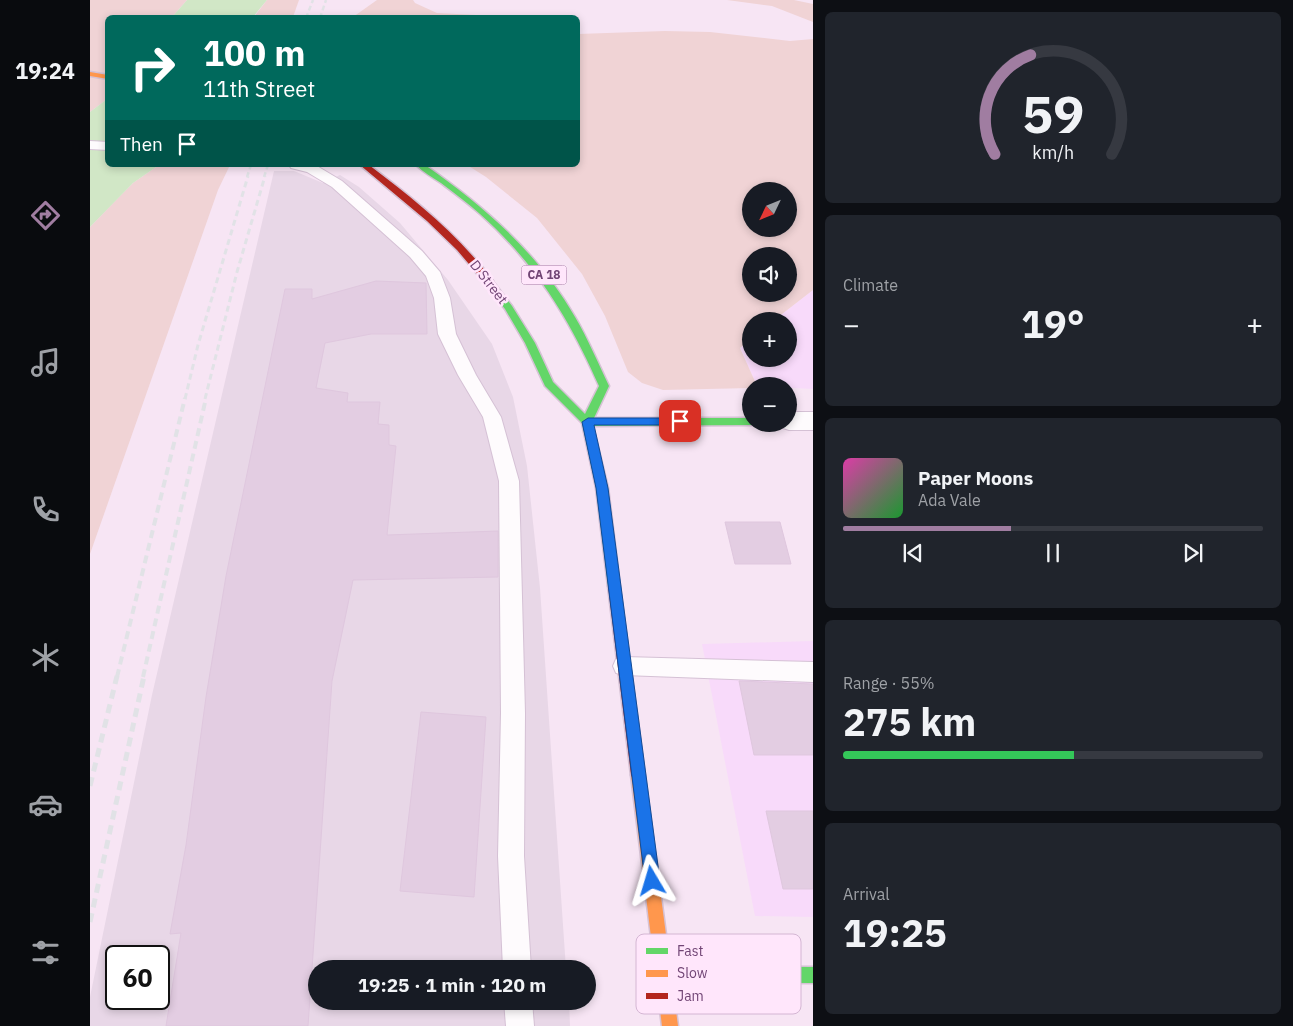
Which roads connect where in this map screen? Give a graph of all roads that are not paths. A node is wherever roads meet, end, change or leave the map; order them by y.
1 (90, 74) edge
2 (105, 76) edge
3 (90, 144) edge
4 (105, 146) edge
5 (304, 167) edge
6 (367, 167) edge
7 (423, 167) edge
8 (813, 420) edge
9 (742, 421) edge
10 (797, 421) edge
11 (588, 422) junction
12 (624, 666) junction
13 (813, 672) edge
14 (659, 934) edge
15 (517, 960) edge
16 (519, 1010) edge
17 (520, 1026) edge

1 - 2 main road
3 - 4 lane
5 - 15 lane
6 - 11 main road, D Street
7 - 11 main road, CA 18
8 - 10 street
9 - 11 main road
11 - 12 main road
12 - 13 lane
12 - 14 main road
16 - 17 lane

